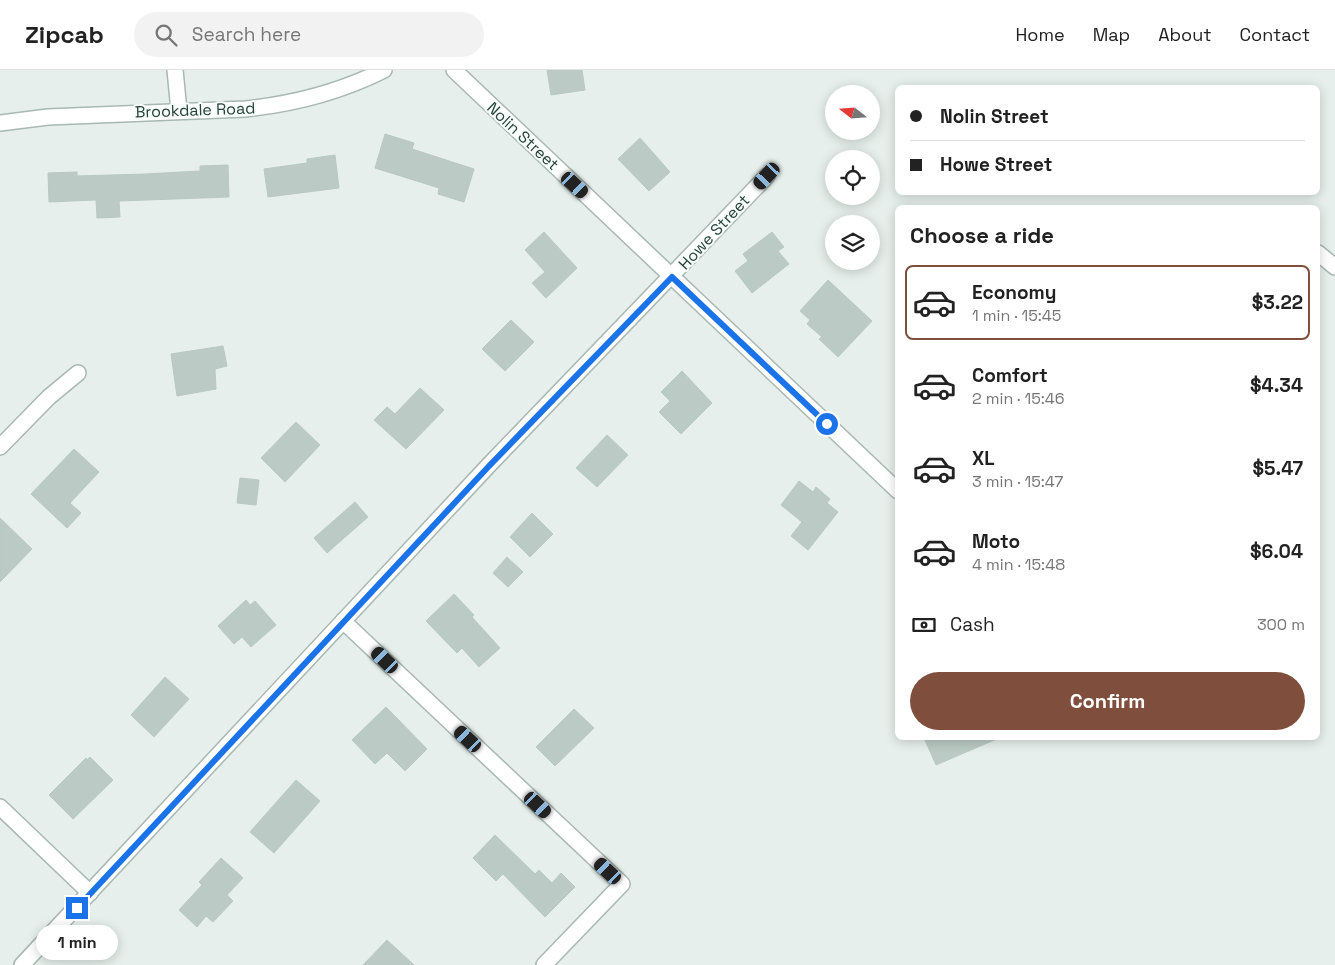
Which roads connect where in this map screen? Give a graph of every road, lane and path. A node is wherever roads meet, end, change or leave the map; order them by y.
1 (176, 70) edge
2 (384, 70) edge
3 (454, 70) edge
4 (178, 111) junction
5 (0, 123) edge
6 (767, 176) dead end
7 (1320, 254) edge
8 (1335, 267) edge
9 (672, 277) junction
10 (78, 373) dead end
11 (0, 447) edge
12 (895, 487) edge
13 (343, 621) junction
14 (0, 807) edge
15 (90, 894) junction
16 (22, 965) edge
17 (544, 965) edge

1 - 4 street
2 - 4 street, Brookdale Road
3 - 9 street, Nolin Street
4 - 5 street, Brookdale Road
6 - 9 street, Howe Street
7 - 8 street
9 - 12 street, Nolin Street
9 - 13 street, Howe Street
10 - 11 street
13 - 15 street, Howe Street
13 - 17 street
14 - 15 street
15 - 16 street, Howe Street

